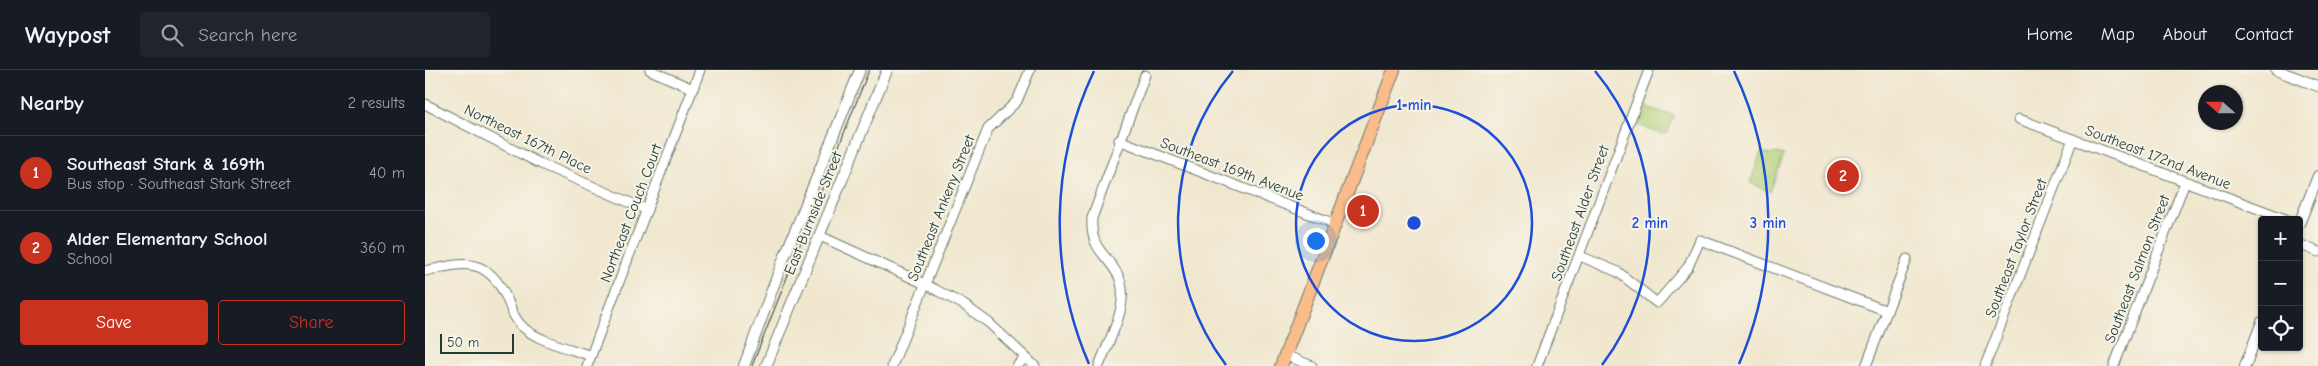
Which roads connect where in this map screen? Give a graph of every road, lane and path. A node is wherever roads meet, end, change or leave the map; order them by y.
1 (649, 70) edge
2 (700, 70) edge
3 (860, 70) edge
4 (887, 70) edge
5 (1030, 70) edge
6 (1394, 70) edge
7 (1649, 70) edge
8 (2276, 70) edge
9 (1145, 75) dead end
10 (2318, 86) edge
11 (693, 89) junction
12 (425, 104) edge
13 (2019, 119) dead end
14 (2073, 139) junction
15 (1119, 140) junction
16 (2318, 176) edge
17 (2185, 182) junction
18 (647, 210) junction
19 (2277, 216) edge
20 (2302, 216) edge
21 (1335, 224) junction
22 (820, 236) junction
23 (2303, 246) edge
24 (2318, 252) edge
25 (1580, 256) junction
26 (1907, 259) dead end
27 (425, 271) edge
28 (925, 284) junction
29 (1887, 311) junction
30 (2258, 332) edge
31 (591, 356) junction
32 (1025, 358) junction
33 (1283, 361) edge
34 (1541, 365) edge
35 (587, 366) edge
36 (744, 366) edge
37 (766, 366) edge
38 (892, 366) edge
39 (1017, 366) edge
40 (1035, 366) edge
41 (1099, 366) edge
42 (1313, 366) edge
43 (1866, 366) edge
44 (1985, 366) edge
45 (2114, 366) edge
46 (2245, 366) edge

1 - 11 street
2 - 11 street, Northeast Couch Court
3 - 36 street, East Burnside Street
4 - 22 street, East Burnside Street
5 - 28 street, Southeast Ankeny Street
6 - 21 main road
7 - 25 street, Southeast Alder Street
8 - 10 street
9 - 15 street
11 - 18 street, Northeast Couch Court
12 - 18 street, Northeast 167th Place
13 - 14 street, Southeast 172nd Avenue
14 - 17 street, Southeast 172nd Avenue
14 - 44 street, Southeast Taylor Street
15 - 21 street, Southeast 169th Avenue
15 - 41 street
16 - 20 street
17 - 19 street, Southeast 172nd Avenue
17 - 45 street, Southeast Salmon Street
18 - 31 street, Northeast Couch Court
21 - 33 main road
22 - 28 street
22 - 37 street, East Burnside Street
23 - 24 street
25 - 29 street
25 - 34 street, Southeast Alder Street
26 - 29 street
27 - 31 street
28 - 32 street
28 - 38 street, Southeast Ankeny Street
29 - 43 street
30 - 46 street
31 - 35 street, Northeast Couch Court
32 - 39 street
32 - 40 street
33 - 42 street

